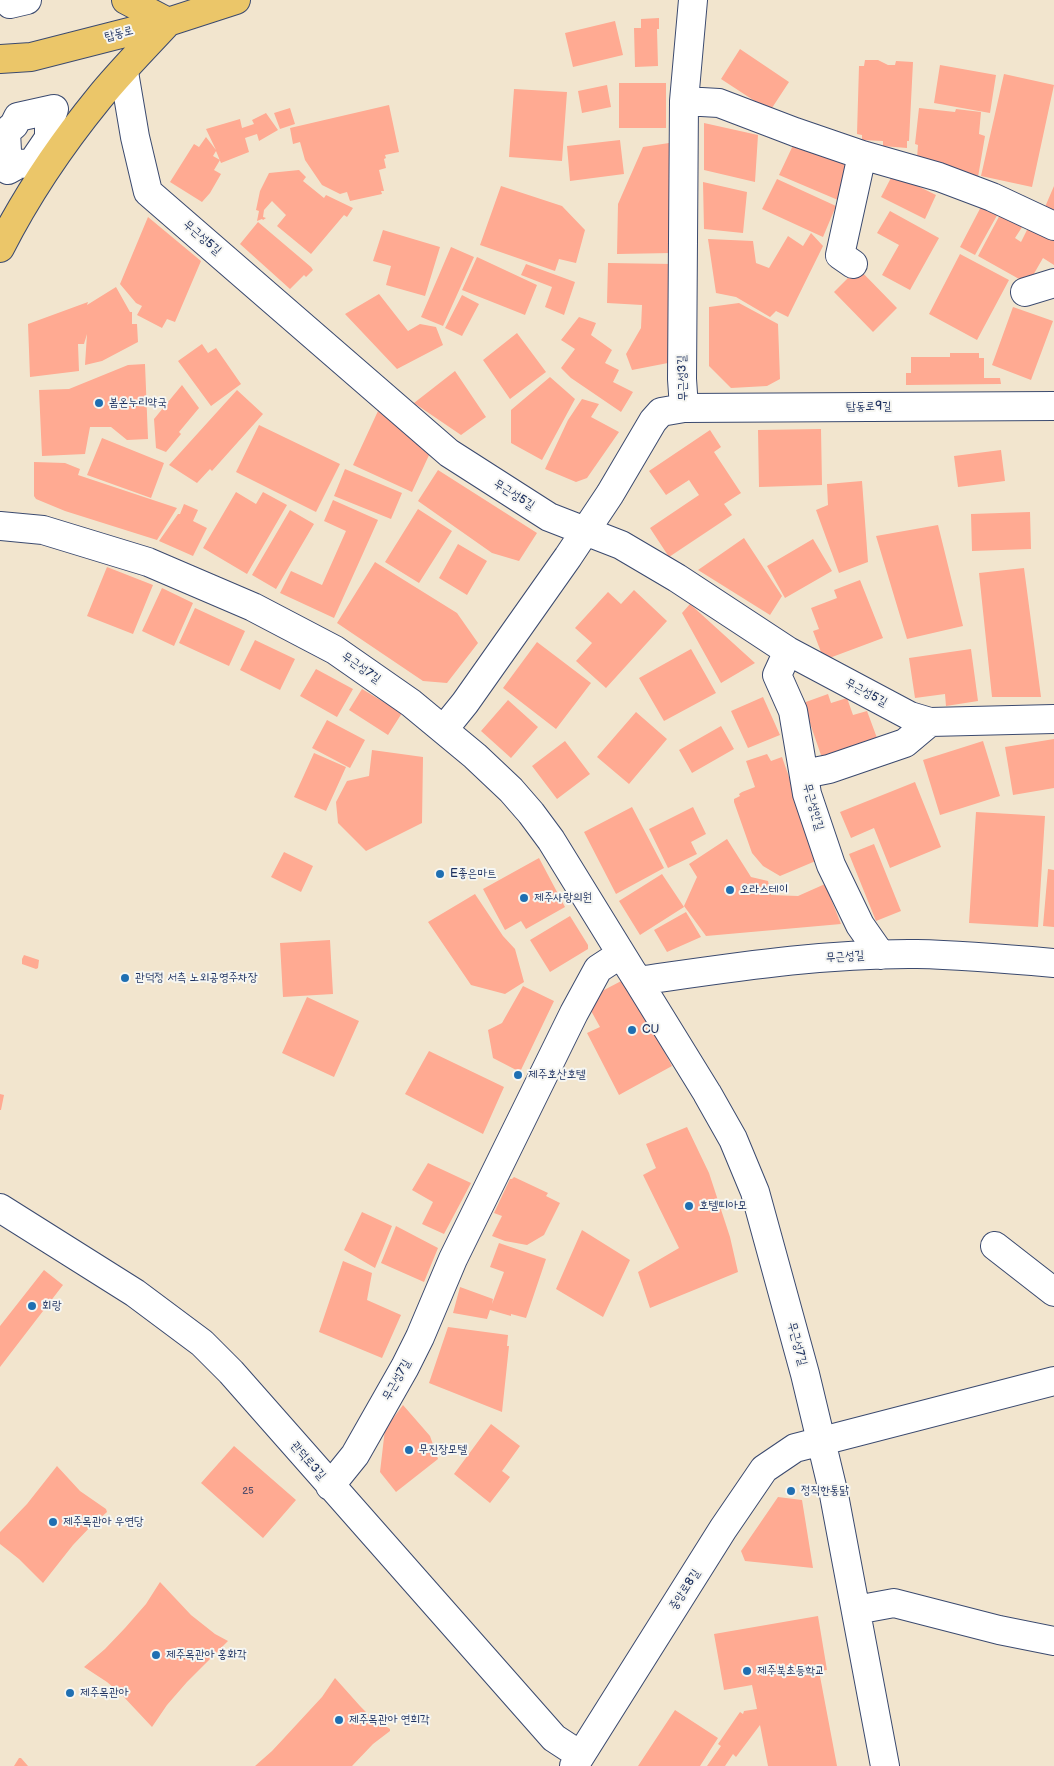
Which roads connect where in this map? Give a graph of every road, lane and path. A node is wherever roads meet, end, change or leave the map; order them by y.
1 (8, 0) edge
2 (26, 0) edge
3 (126, 0) edge
4 (236, 0) edge
5 (693, 0) edge
6 (168, 22) junction
7 (0, 59) edge
8 (124, 72) junction
9 (684, 101) junction
10 (862, 155) junction
11 (1054, 226) edge
12 (0, 248) edge
13 (853, 264) dead end
14 (1054, 284) edge
15 (1025, 292) dead end
16 (1054, 406) edge
17 (684, 408) junction
18 (0, 526) edge
19 (584, 531) junction
20 (788, 651) junction
21 (1054, 720) edge
22 (930, 722) junction
23 (444, 729) junction
24 (804, 774) junction
25 (620, 954) junction
26 (881, 955) junction
27 (1054, 963) edge
28 (638, 981) junction
29 (0, 1208) edge
30 (995, 1246) dead end
31 (1054, 1292) edge
32 (1054, 1381) edge
33 (821, 1442) junction
34 (330, 1486) junction
35 (856, 1610) junction
36 (1054, 1641) edge
37 (577, 1760) edge
38 (885, 1766) edge

1 - 2 street
3 - 6 main road
4 - 6 main road, 탑동로
5 - 9 street, 무근성3길
6 - 7 main road, 탑동로
6 - 8 main road
8 - 12 main road
8 - 19 street, 무근성5길
9 - 10 street
9 - 17 street, 무근성3길
10 - 11 street
10 - 13 street
14 - 15 street
16 - 17 street, 탑동로9길
17 - 19 street, 무근성3길
18 - 23 street, 무근성7길
19 - 20 street, 무근성5길
19 - 23 street, 무근성3길
20 - 22 street, 무근성5길
20 - 24 street, 무근성안길
21 - 22 street, 무근성5길
22 - 24 street
23 - 25 street, 무근성7길
24 - 26 street, 무근성안길
25 - 28 street, 무근성7길
25 - 34 street, 무근성7길
26 - 27 street, 무근성길
26 - 28 street, 무근성길
28 - 33 street, 무근성7길
29 - 34 street, 관덕로3길
30 - 31 street
32 - 33 street, 중앙로8길
33 - 35 street, 무근성7길
33 - 37 street, 중앙로8길
34 - 37 street, 관덕로3길
35 - 36 street
35 - 38 street, 무근성7길

